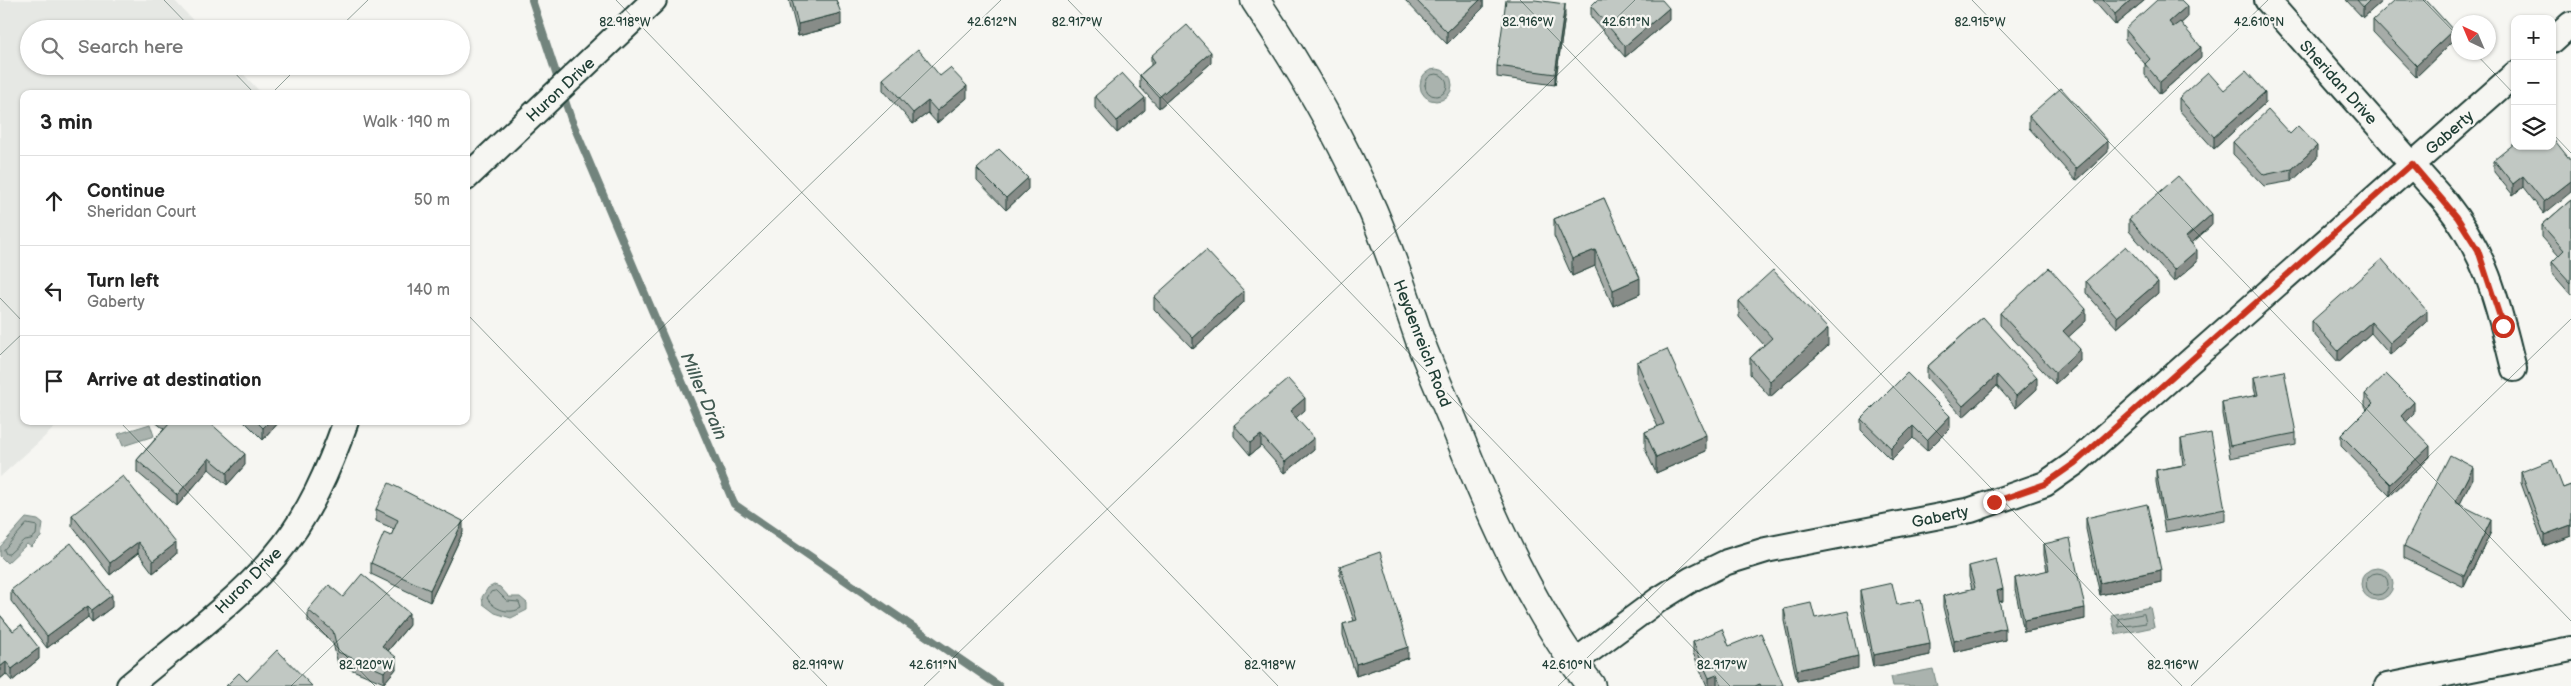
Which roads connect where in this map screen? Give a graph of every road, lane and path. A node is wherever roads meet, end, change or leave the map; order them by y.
1 (654, 0) edge
2 (1255, 0) edge
3 (2267, 0) edge
4 (2571, 24) edge
5 (2556, 37) edge
6 (2511, 77) edge
7 (2412, 164) junction
8 (470, 174) edge
9 (2514, 369) dead end
10 (344, 425) edge
11 (2571, 649) edge
12 (1573, 663) junction
13 (129, 686) edge
14 (1591, 686) edge
15 (2387, 686) edge

1 - 8 street, Huron Drive
2 - 12 street, Heydenreich Road
3 - 7 street, Sheridan Drive
4 - 5 street
6 - 7 street, Gaberty
7 - 9 street, Sheridan Drive
7 - 12 street, Gaberty
10 - 13 street, Huron Drive
11 - 15 street
12 - 14 street, Heydenreich Road

